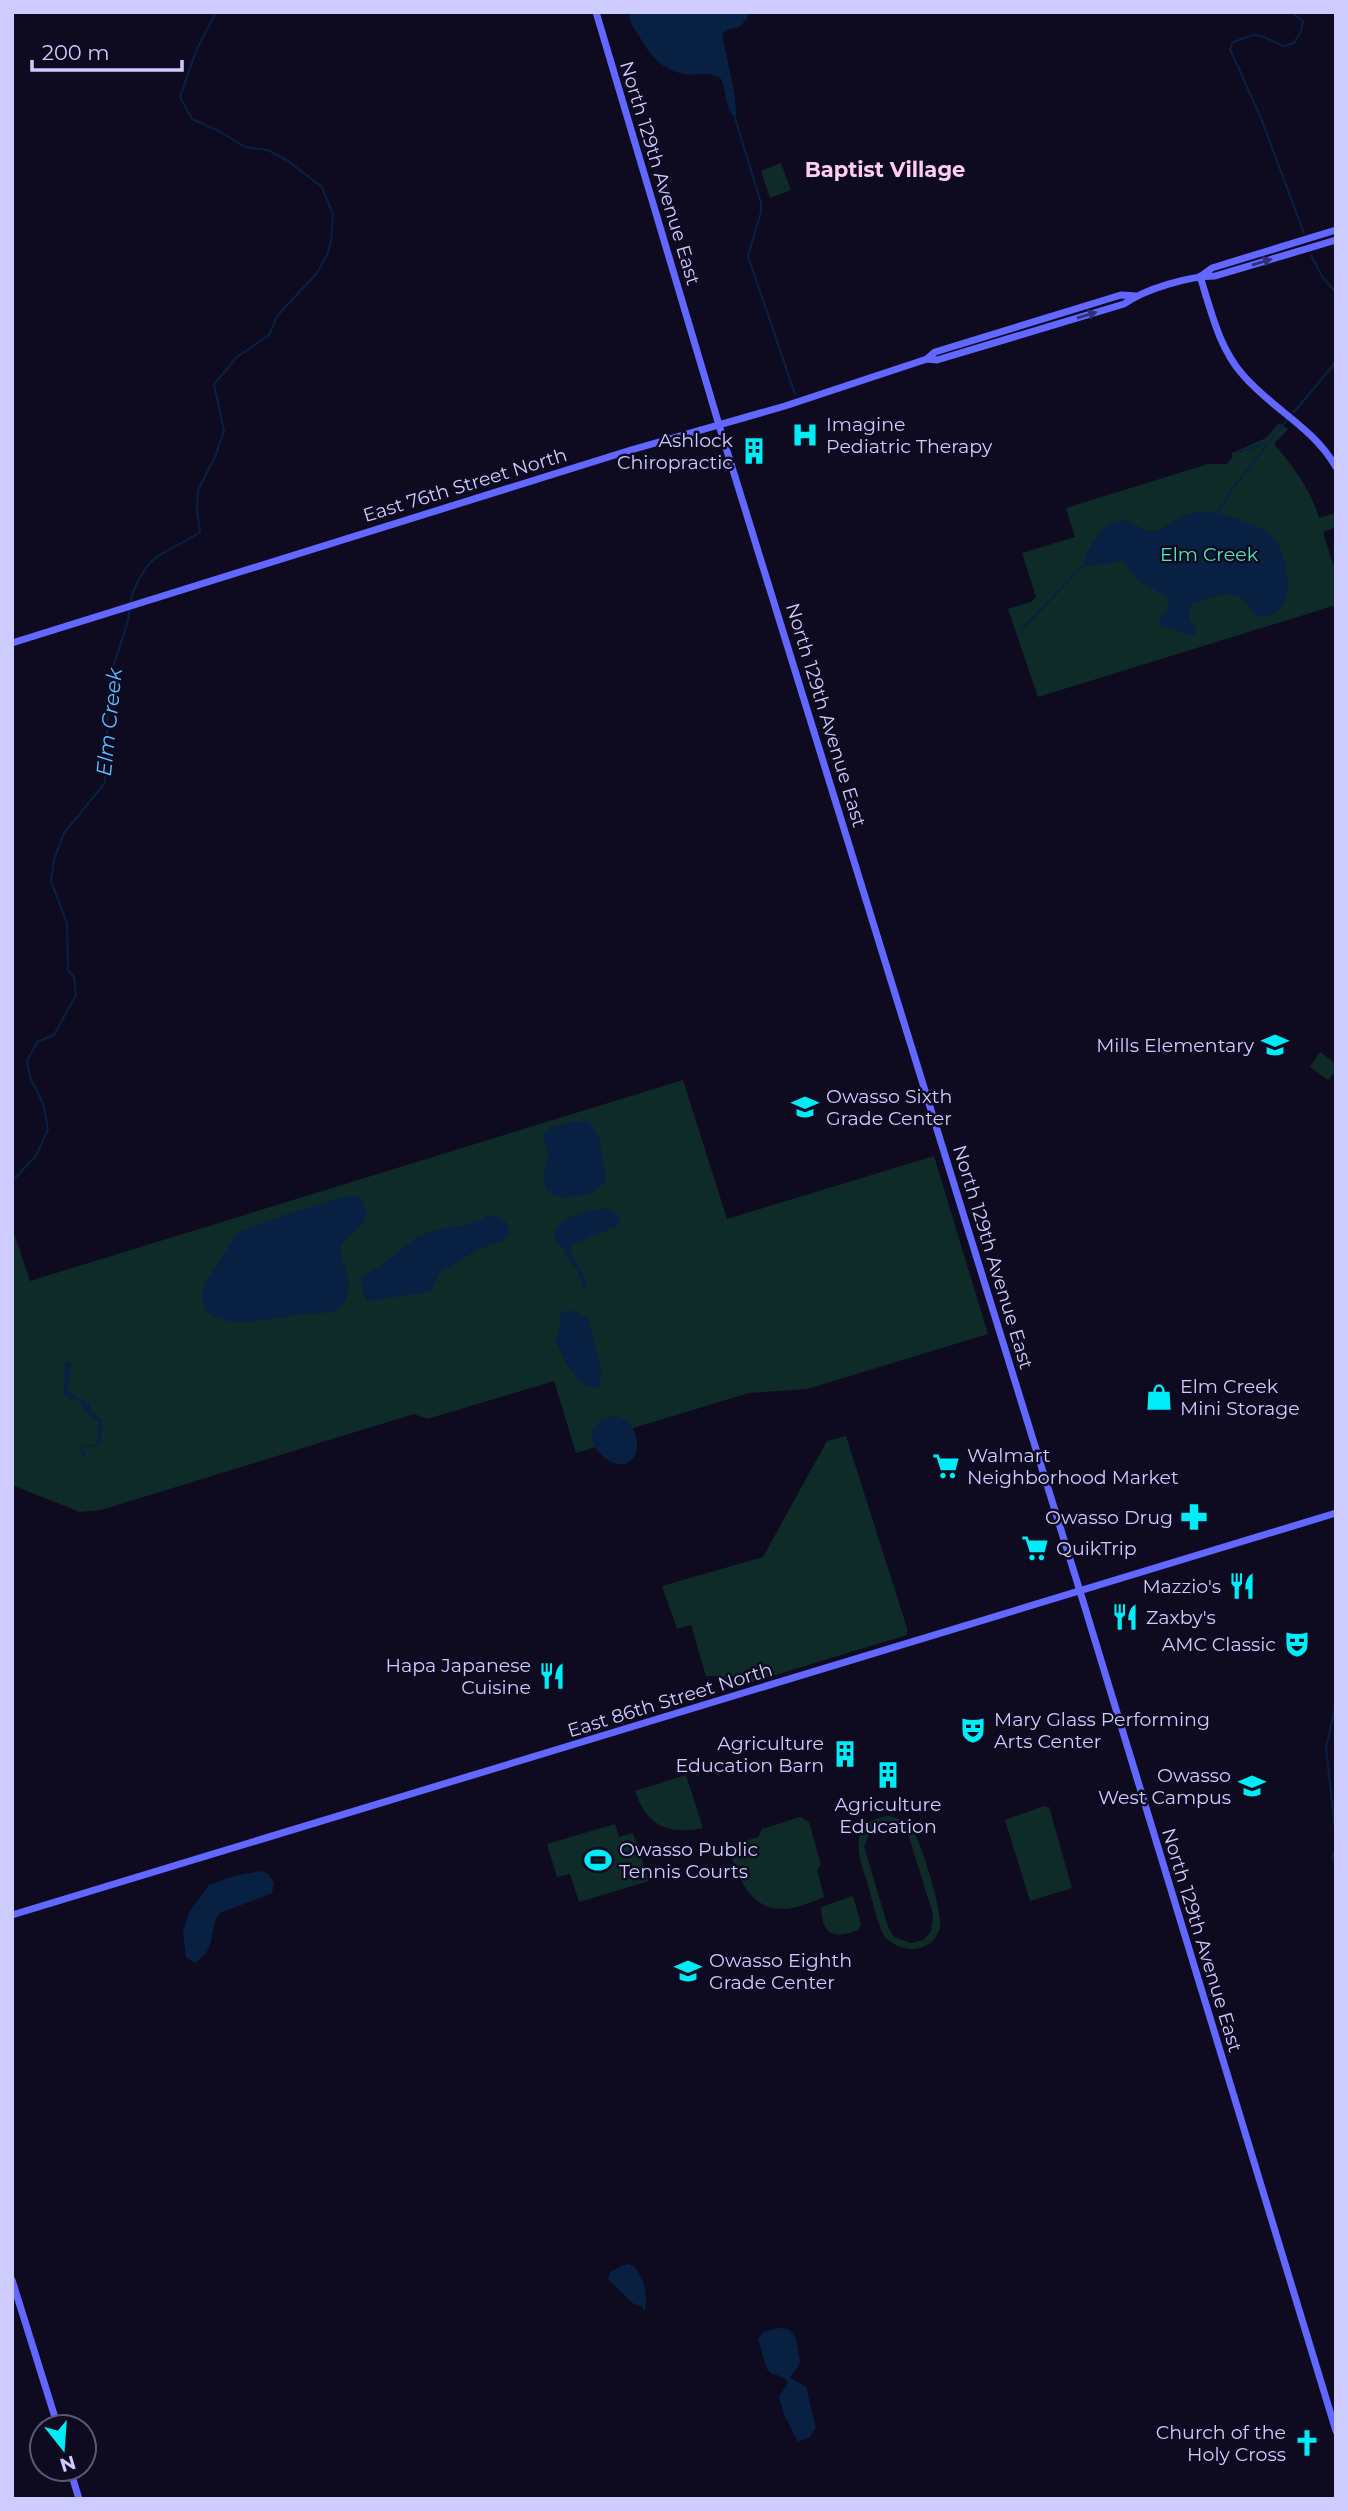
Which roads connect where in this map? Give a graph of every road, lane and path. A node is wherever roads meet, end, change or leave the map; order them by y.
1 (596, 12) edge
2 (1336, 230) edge
3 (1336, 240) edge
4 (1200, 276) junction
5 (719, 425) junction
6 (1336, 467) edge
7 (12, 643) edge
8 (1336, 1513) edge
9 (1080, 1591) junction
10 (12, 1915) edge
11 (12, 2280) edge
12 (54, 2413) edge
13 (1336, 2431) edge

1 - 5 main road, North 129th Avenue East
2 - 4 main road, East 76th Street North
4 -> 3 main road, East 76th Street North
4 - 5 main road, East 76th Street North
4 - 6 main road
5 - 7 main road, East 76th Street North
5 - 9 main road, North 129th Avenue East
8 - 9 main road, East 86th Street North
9 - 10 main road, East 86th Street North
9 - 13 main road, North 129th Avenue East
11 - 12 main road

